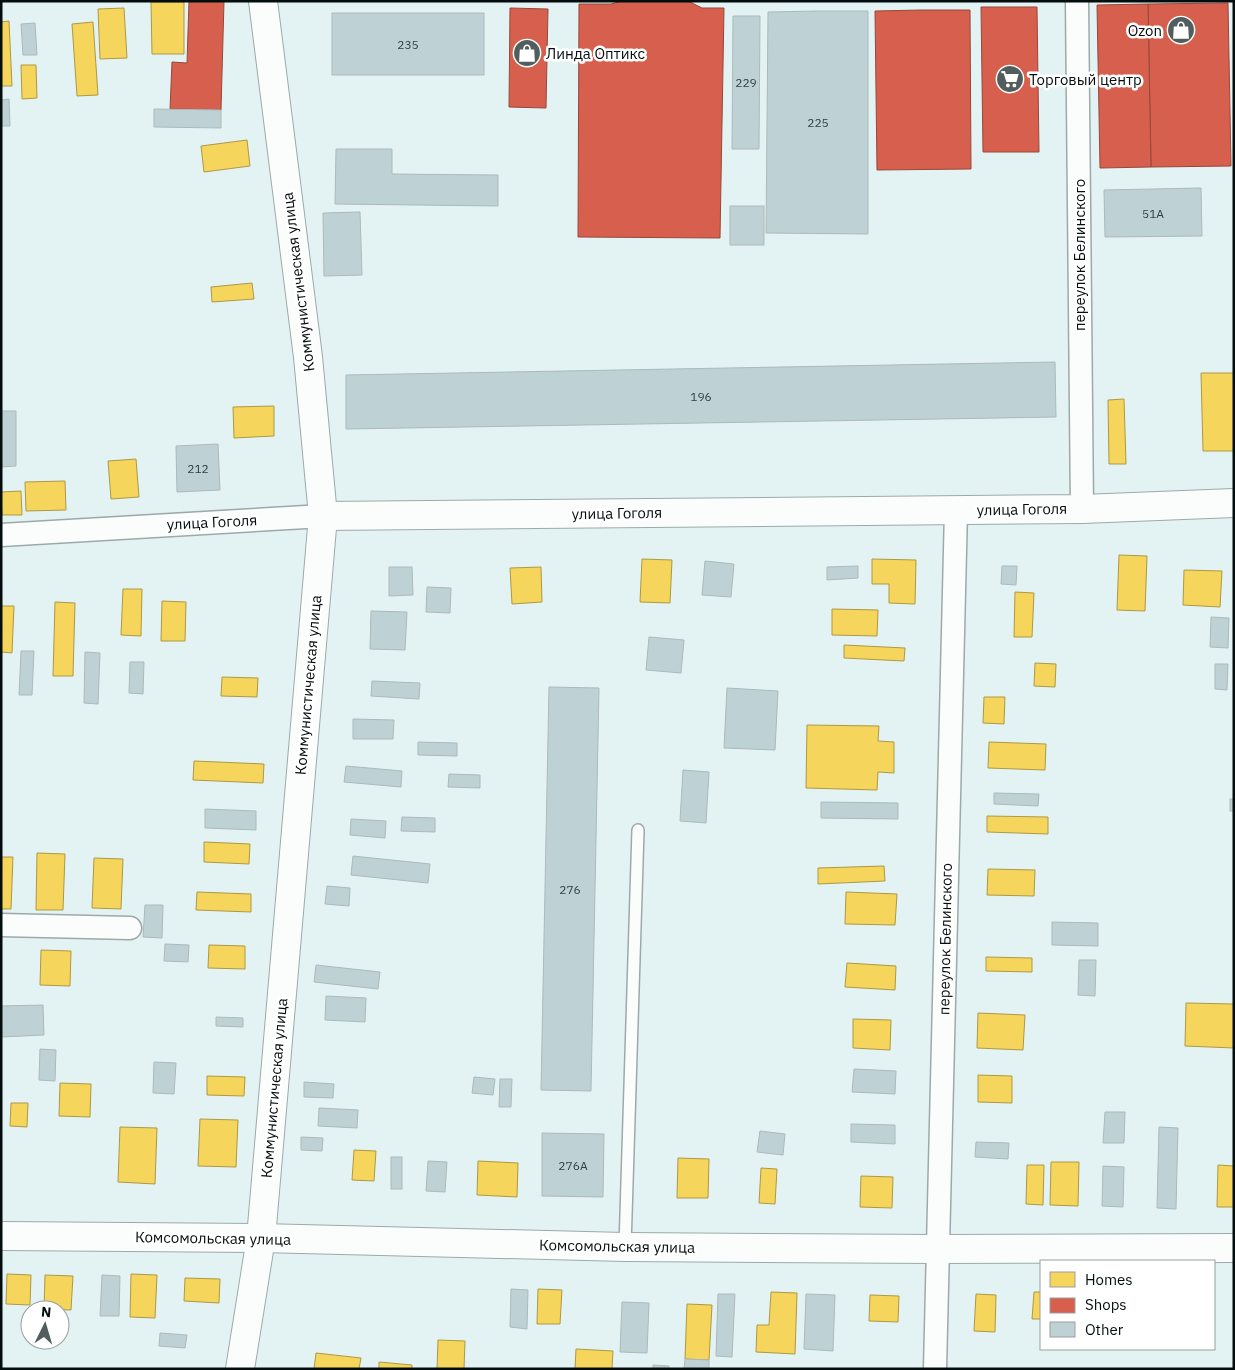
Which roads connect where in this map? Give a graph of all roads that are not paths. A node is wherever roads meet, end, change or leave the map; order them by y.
1 (263, 1) edge
2 (1077, 1) edge
3 (1234, 503) edge
4 (1082, 508) junction
5 (956, 510) junction
6 (323, 516) junction
7 (1, 534) edge
8 (638, 830) dead end
9 (1, 925) edge
10 (130, 928) dead end
11 (1, 1236) edge
12 (261, 1238) junction
13 (625, 1247) junction
14 (1234, 1248) edge
15 (937, 1249) junction
16 (240, 1369) edge
17 (935, 1369) edge

1 - 6 street, Коммунистическая улица
2 - 4 street, переулок Белинского
3 - 4 street, улица Гоголя
4 - 5 street, улица Гоголя
5 - 6 street, улица Гоголя
5 - 15 street, переулок Белинского
6 - 7 street, улица Гоголя
6 - 12 street, Коммунистическая улица
8 - 13 lane
9 - 10 street
11 - 12 street, Комсомольская улица
12 - 13 street, Комсомольская улица
12 - 16 street, Коммунистическая улица
13 - 15 street, Комсомольская улица
14 - 15 street, Комсомольская улица
15 - 17 street, переулок Белинского

